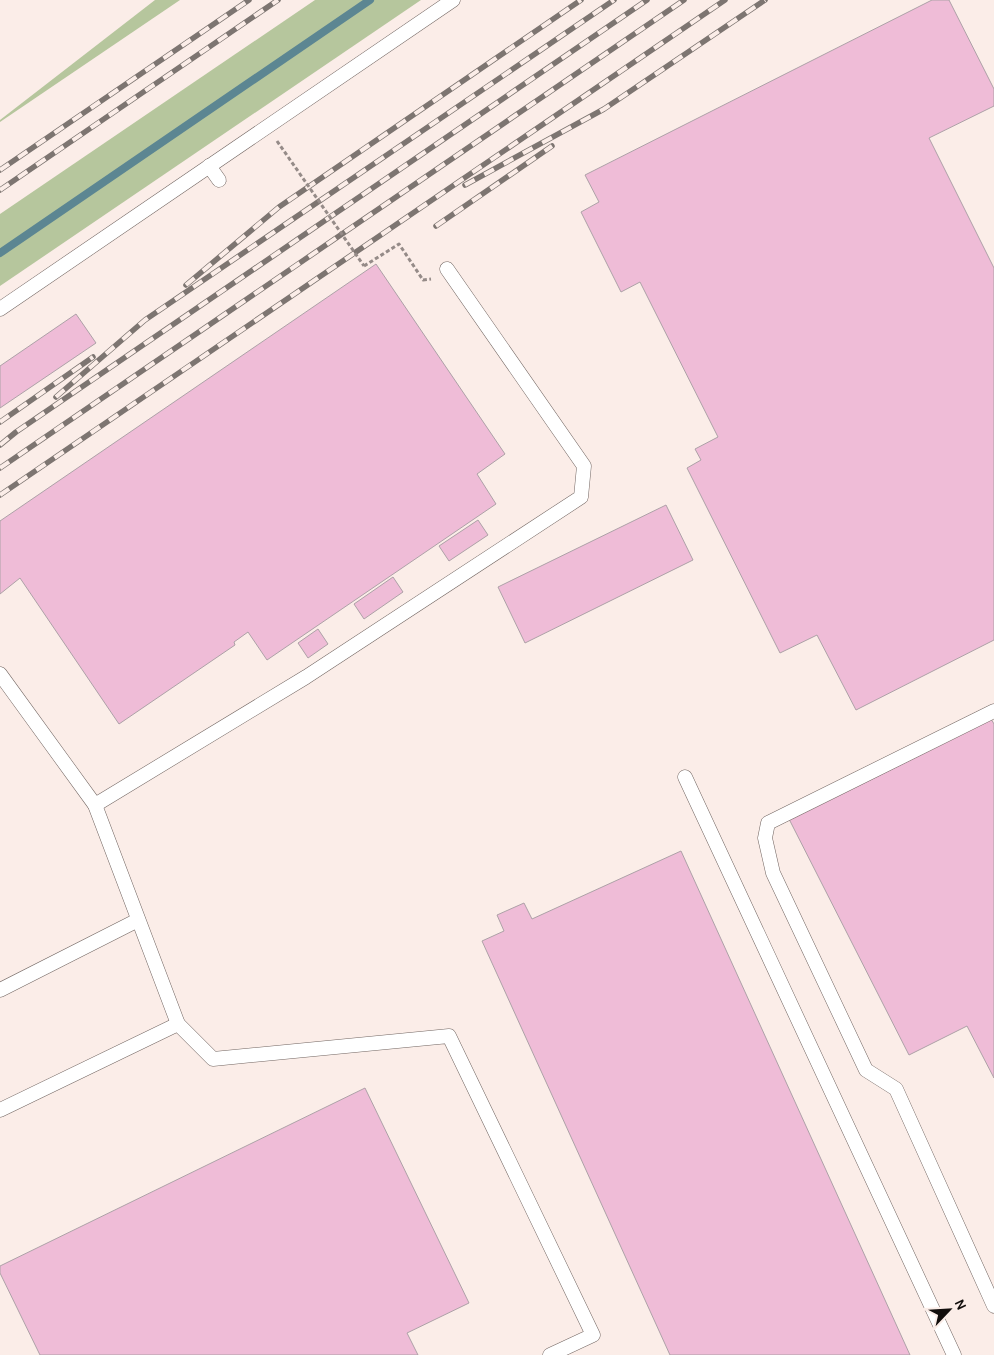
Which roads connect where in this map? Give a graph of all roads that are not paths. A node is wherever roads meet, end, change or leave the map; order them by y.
1 (453, 0) edge
2 (209, 166) junction
3 (219, 180) dead end
4 (447, 269) dead end
5 (0, 309) edge
6 (0, 674) edge
7 (994, 710) edge
8 (686, 777) dead end
9 (95, 805) junction
10 (138, 920) junction
11 (0, 990) edge
12 (178, 1024) junction
13 (0, 1110) edge
14 (994, 1306) edge
15 (550, 1355) edge
16 (954, 1355) edge

1 - 2 lane
2 - 3 lane
2 - 5 lane
4 - 9 lane
6 - 9 lane
7 - 14 lane
8 - 16 lane
9 - 10 lane
10 - 11 lane
10 - 12 lane
12 - 13 lane
12 - 15 lane

